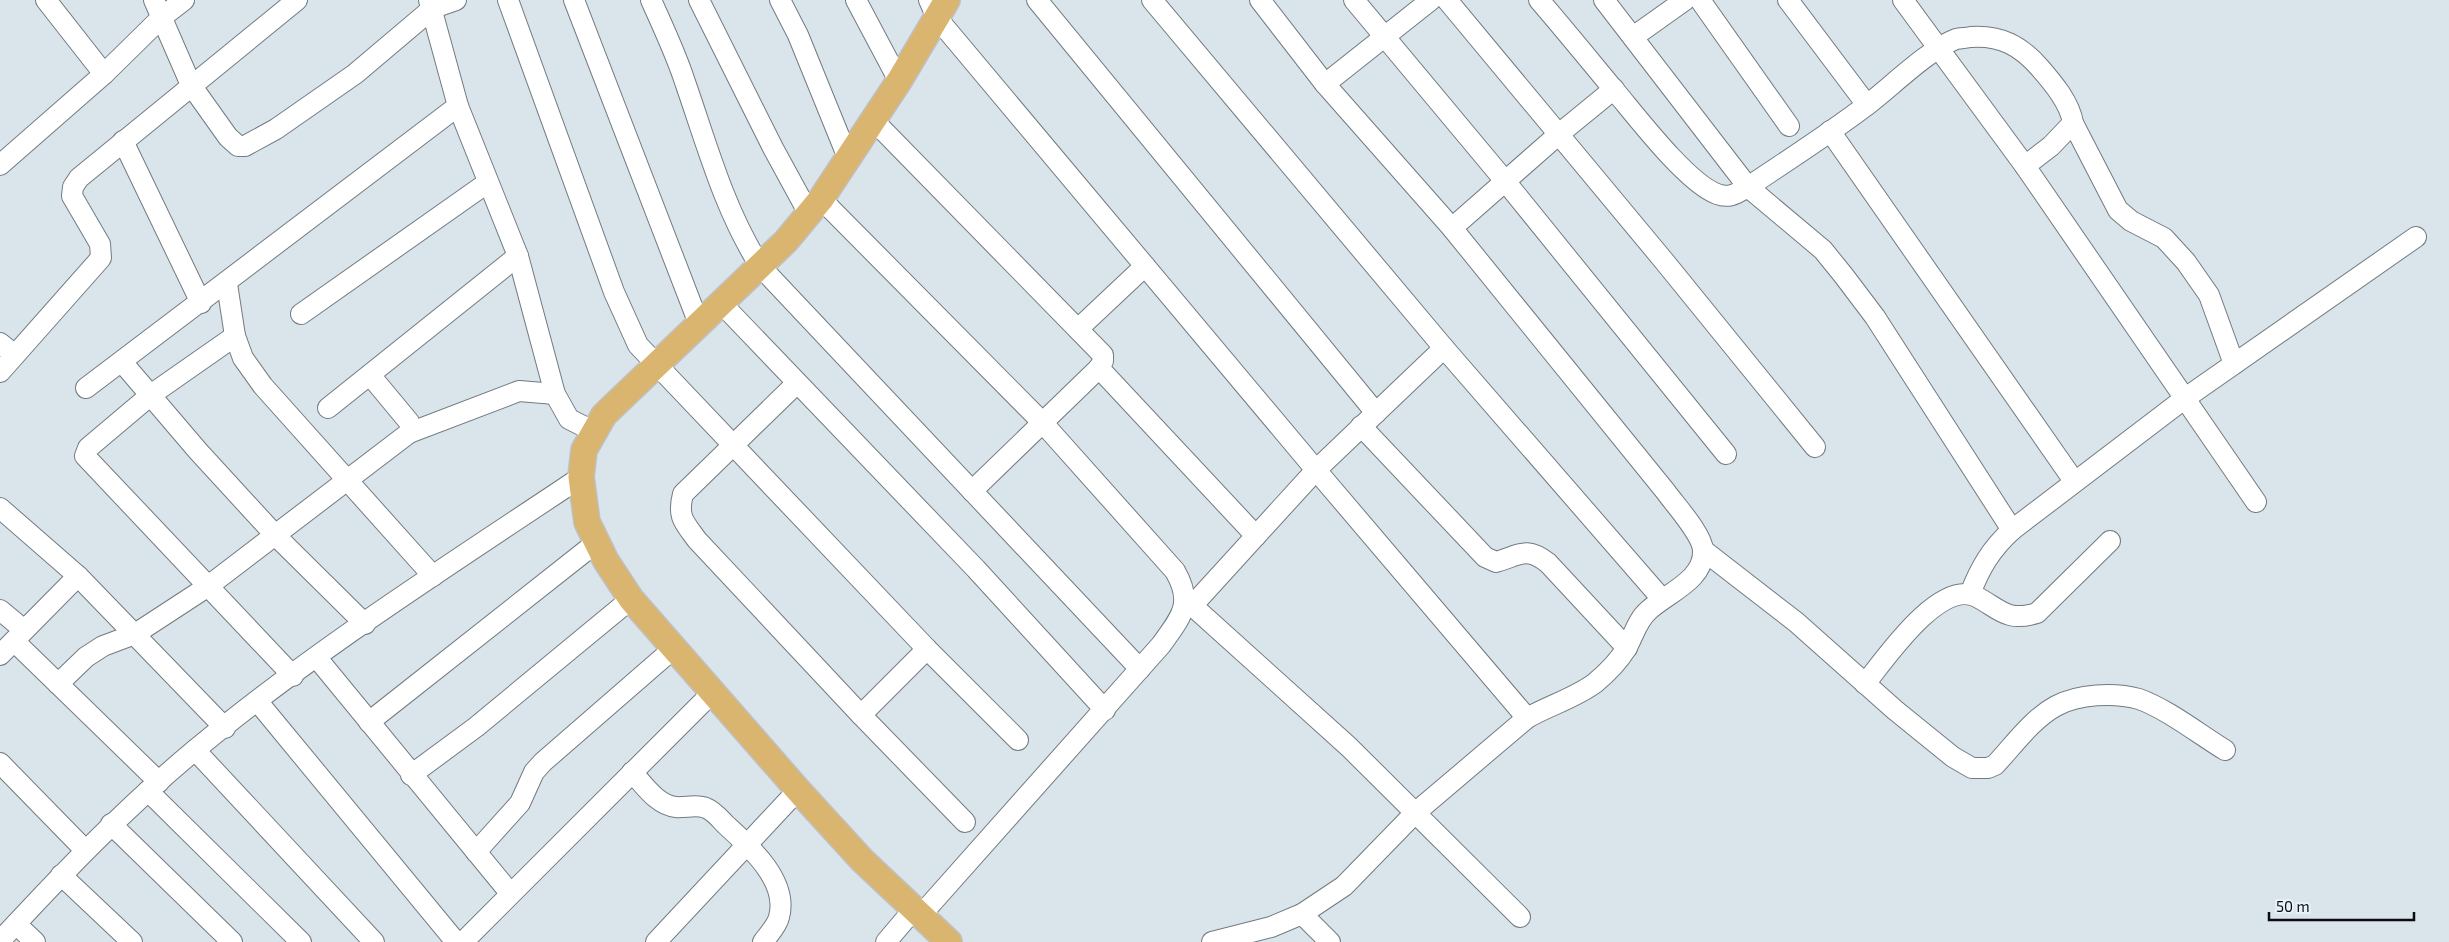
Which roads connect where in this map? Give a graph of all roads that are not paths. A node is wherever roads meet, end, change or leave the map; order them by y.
1 (46, 0) edge
2 (184, 0) edge
3 (297, 0) edge
4 (456, 0) edge
5 (508, 0) edge
6 (574, 0) edge
7 (651, 0) edge
8 (699, 0) edge
9 (780, 0) edge
10 (856, 0) edge
11 (1037, 0) edge
12 (1152, 0) edge
13 (1260, 0) edge
14 (1354, 0) edge
15 (1431, 0) edge
16 (1447, 0) edge
17 (1539, 0) edge
18 (1604, 0) edge
19 (1685, 0) edge
20 (1700, 0) edge
21 (1788, 0) edge
22 (1903, 0) edge
23 (431, 4) edge
24 (938, 6) edge
25 (158, 8) edge
26 (1633, 37) junction
27 (1384, 38) junction
28 (1939, 48) junction
29 (104, 74) junction
30 (899, 81) junction
31 (1324, 84) junction
32 (191, 85) junction
33 (1614, 89) junction
34 (1867, 105) junction
35 (458, 106) junction
36 (874, 121) junction
37 (2073, 123) junction
38 (1789, 126) dead end
39 (1830, 131) junction
40 (1559, 134) junction
41 (123, 141) junction
42 (848, 158) junction
43 (0, 165) edge
44 (2025, 166) junction
45 (1505, 181) junction
46 (487, 183) junction
47 (1748, 187) junction
48 (815, 207) junction
49 (1452, 228) junction
50 (2416, 237) dead end
51 (518, 256) junction
52 (760, 266) junction
53 (1145, 266) junction
54 (227, 284) junction
55 (201, 303) junction
56 (722, 304) junction
57 (301, 314) dead end
58 (699, 324) junction
59 (1078, 329) junction
60 (235, 336) junction
61 (1444, 348) junction
62 (7, 349) edge
63 (122, 362) junction
64 (657, 363) junction
65 (2234, 364) junction
66 (1099, 368) junction
67 (0, 372) edge
68 (370, 375) junction
69 (797, 383) junction
70 (86, 388) dead end
71 (152, 394) junction
72 (555, 394) junction
73 (2184, 399) junction
74 (328, 408) dead end
75 (1376, 413) junction
76 (1042, 422) junction
77 (1361, 426) junction
78 (595, 432) junction
79 (410, 433) junction
80 (734, 444) junction
81 (1815, 447) dead end
82 (1726, 454) dead end
83 (1316, 470) junction
84 (581, 478) junction
85 (348, 480) junction
86 (2074, 481) junction
87 (972, 491) junction
88 (2256, 502) dead end
89 (0, 508) edge
90 (2012, 530) junction
91 (276, 536) junction
92 (1256, 536) junction
93 (2110, 541) dead end
94 (597, 542) junction
95 (1703, 550) junction
96 (78, 576) junction
97 (432, 576) junction
98 (207, 587) junction
99 (1970, 594) junction
100 (631, 599) junction
101 (1662, 599) junction
102 (1189, 603) junction
103 (0, 610) edge
104 (365, 624) junction
105 (135, 634) junction
106 (13, 642) edge
107 (1627, 648) junction
108 (673, 649) junction
109 (928, 649) junction
110 (317, 658) junction
111 (1140, 669) junction
112 (293, 676) junction
113 (58, 684) junction
114 (1865, 684) junction
115 (712, 693) junction
116 (258, 702) junction
117 (1104, 710) junction
118 (861, 715) junction
119 (1527, 718) junction
120 (369, 722) junction
121 (225, 728) junction
122 (1018, 740) dead end
123 (196, 750) junction
124 (2225, 750) dead end
125 (0, 764) edge
126 (632, 772) junction
127 (411, 775) junction
128 (153, 787) junction
129 (798, 790) junction
130 (1416, 813) junction
131 (965, 822) dead end
132 (111, 824) junction
133 (747, 844) junction
134 (85, 850) junction
135 (476, 852) junction
136 (61, 875) junction
137 (510, 893) junction
138 (917, 912) junction
139 (1302, 914) junction
140 (1520, 917) dead end
141 (16, 924) junction
142 (1271, 927) junction
143 (467, 940) edge
144 (0, 941) edge
145 (35, 942) edge
146 (132, 942) edge
147 (232, 942) edge
148 (301, 942) edge
149 (374, 942) edge
150 (656, 942) edge
151 (763, 942) edge
152 (886, 942) edge
153 (949, 942) edge
154 (1212, 942) edge
155 (1256, 942) edge
156 (1330, 942) edge

1 - 29 street
2 - 25 street
3 - 32 street
4 - 23 street
5 - 64 street
6 - 58 street
7 - 52 street
8 - 48 street
9 - 42 street
10 - 30 street
11 - 75 street
12 - 61 street
13 - 31 street
14 - 27 street
15 - 27 street
16 - 40 street
17 - 33 street
18 - 26 street
19 - 26 street
20 - 38 street
21 - 34 street
22 - 28 street
23 - 32 street
23 - 35 street
24 - 30 main road
24 - 53 street
25 - 29 street
25 - 32 street
26 - 47 street
27 - 31 street
27 - 45 street
28 - 34 street
28 - 37 street
28 - 44 street
29 - 43 street
30 - 36 main road
31 - 49 street
32 - 41 street
33 - 40 street
33 - 47 street
34 - 39 street
35 - 46 street
35 - 54 street
36 - 42 main road
36 - 59 street
37 - 44 street
37 - 65 street
39 - 47 street
39 - 86 street
40 - 45 street
40 - 81 street
41 - 55 street
41 - 62 street
42 - 48 main road
44 - 73 street
45 - 49 street
45 - 82 street
46 - 51 street
46 - 57 street
47 - 90 street
48 - 52 main road
48 - 76 street
49 - 95 street
50 - 65 street
51 - 68 street
51 - 72 street
52 - 56 main road
52 - 87 street
53 - 59 street
53 - 83 street
54 - 55 street
54 - 60 street
55 - 63 street
56 - 58 main road
56 - 69 street
58 - 64 main road
59 - 66 street
60 - 71 street
60 - 85 street
61 - 75 street
61 - 101 street
62 - 67 street
63 - 70 street
63 - 71 street
64 - 78 main road
64 - 80 street
65 - 73 street
66 - 76 street
66 - 92 street
68 - 74 street
68 - 79 street
69 - 80 street
69 - 117 street
71 - 91 street
71 - 98 street
72 - 78 street
72 - 79 street
73 - 86 street
73 - 88 street
75 - 77 street
76 - 87 street
76 - 102 street
77 - 83 street
77 - 107 street
78 - 84 main road
79 - 85 street
80 - 109 street
80 - 118 street
83 - 92 street
83 - 119 street
84 - 94 main road
84 - 97 street
85 - 91 street
85 - 97 street
86 - 90 street
87 - 111 street
89 - 96 street
90 - 99 street
91 - 98 street
91 - 104 street
92 - 102 street
93 - 99 street
94 - 100 main road
94 - 120 street
95 - 101 street
95 - 114 street
96 - 105 street
96 - 106 street
97 - 104 street
98 - 105 street
98 - 112 street
99 - 114 street
100 - 108 main road
100 - 127 street
101 - 107 street
102 - 111 street
102 - 130 street
103 - 106 street
104 - 110 street
105 - 113 street
105 - 121 street
106 - 113 street
107 - 119 street
108 - 115 main road
108 - 135 street
109 - 118 street
109 - 122 street
110 - 112 street
110 - 120 street
111 - 117 street
112 - 116 street
113 - 128 street
114 - 124 street
115 - 126 street
115 - 129 main road
116 - 121 street
116 - 143 street
117 - 138 street
118 - 131 street
119 - 130 street
120 - 127 street
121 - 123 street
123 - 128 street
123 - 149 street
125 - 134 street
126 - 133 street
126 - 137 street
127 - 135 street
128 - 132 street
128 - 148 street
129 - 133 street
129 - 138 main road
130 - 139 street
130 - 140 street
132 - 134 street
132 - 147 street
133 - 150 street
133 - 151 street
134 - 136 street
135 - 137 street
136 - 141 street
136 - 146 street
137 - 143 street
138 - 152 street
138 - 153 main road
139 - 142 street
139 - 156 street
141 - 144 street
141 - 145 street
142 - 154 street
142 - 155 street

